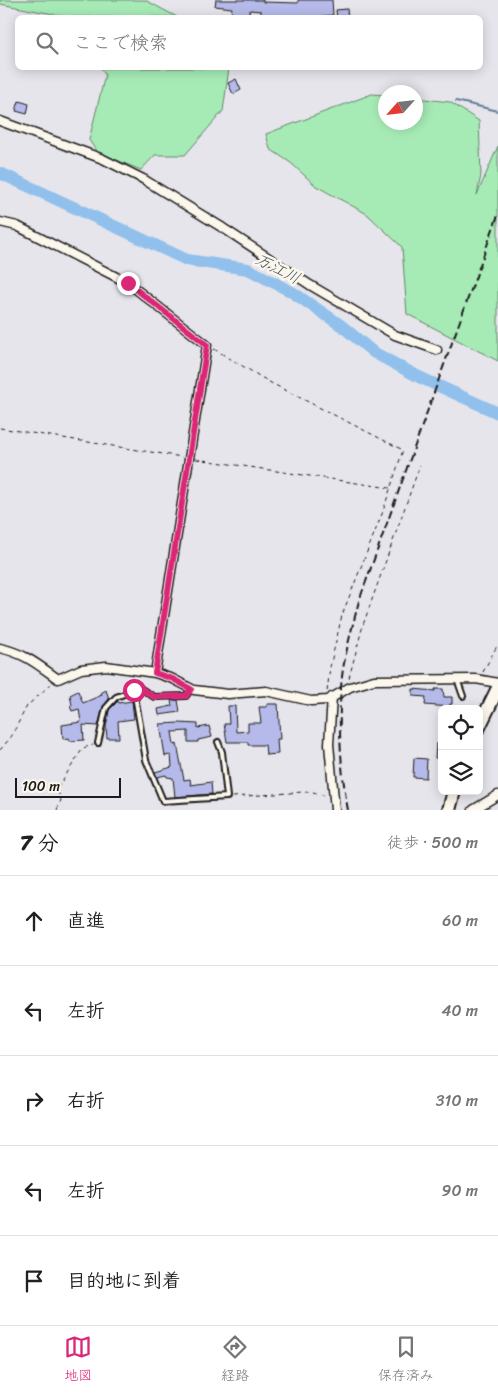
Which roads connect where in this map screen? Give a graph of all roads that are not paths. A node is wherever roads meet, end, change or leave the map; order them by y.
1 (0, 121) edge
2 (0, 222) edge
3 (437, 350) dead end
4 (0, 648) edge
5 (155, 673) junction
6 (456, 679) junction
7 (498, 683) edge
8 (498, 688) edge
9 (191, 689) junction
10 (134, 690) junction
11 (463, 696) dead end
12 (330, 699) junction
13 (483, 719) edge
14 (218, 742) dead end
15 (98, 743) road end
16 (453, 795) edge
17 (498, 795) edge
18 (334, 810) edge
19 (448, 810) edge
20 (474, 810) edge

1 - 3 street
2 - 5 street
4 - 5 street
5 - 9 street
6 - 7 street
6 - 11 lane
6 - 12 street
8 - 13 highway
9 - 10 lane
9 - 12 street
10 - 14 lane
10 - 15 lane
12 - 18 street
16 - 19 highway
17 - 20 street

